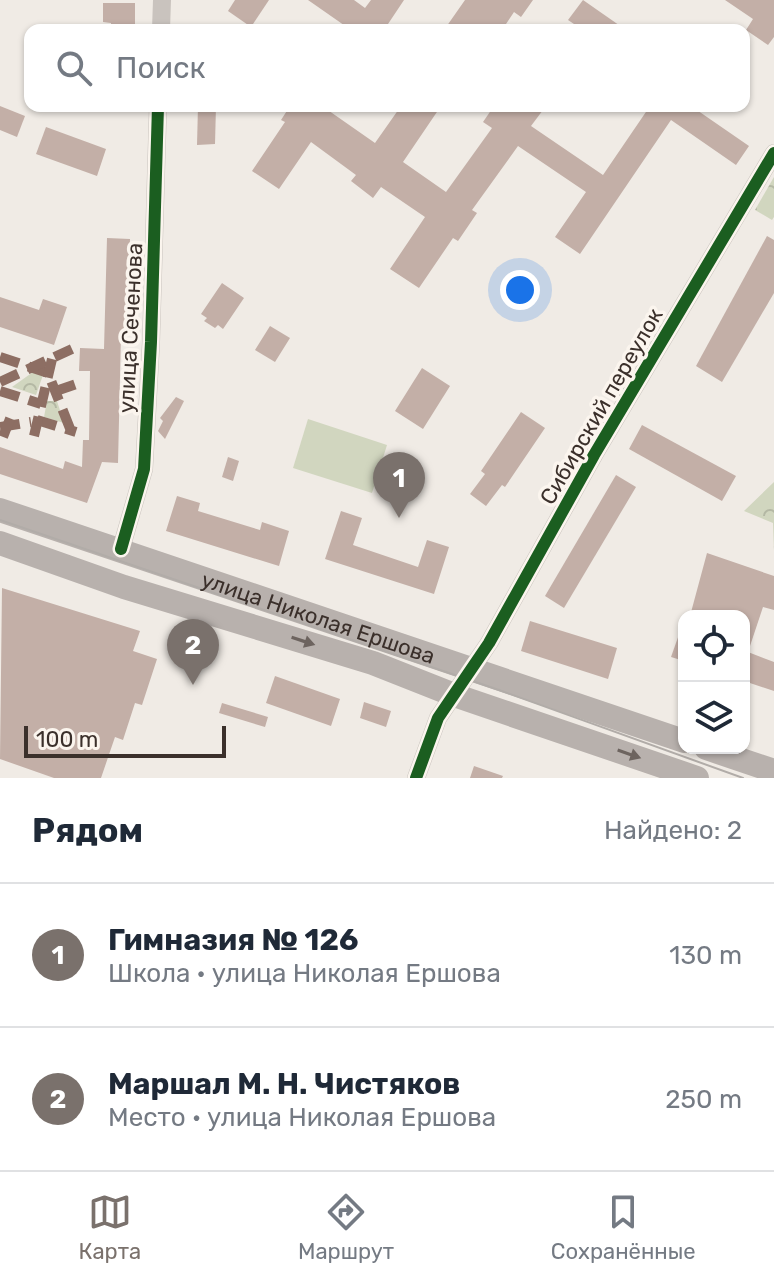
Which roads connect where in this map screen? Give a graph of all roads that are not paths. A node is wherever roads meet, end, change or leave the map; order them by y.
1 (162, 0) edge
2 (161, 24) edge
3 (158, 112) edge
4 (774, 153) edge
5 (0, 511) edge
6 (0, 535) edge
7 (0, 543) edge
8 (121, 549) junction
9 (302, 610) junction
10 (234, 620) junction
11 (464, 681) junction
12 (678, 739) edge
13 (724, 754) edge
14 (774, 771) edge
15 (416, 778) edge
16 (697, 778) edge

1 - 2 street
3 - 8 street, улица Сеченова
4 - 11 street, Сибирский переулок
5 - 8 main road, улица Николая Ершова
5 - 9 main road
6 - 10 main road
7 - 10 main road, улица Николая Ершова
8 - 9 main road, улица Николая Ершова
9 - 11 main road
10 -> 11 main road, улица Николая Ершова
11 - 12 main road, улица Николая Ершова
11 - 15 street, Сибирский переулок
11 -> 16 main road, улица Николая Ершова
13 - 14 main road

